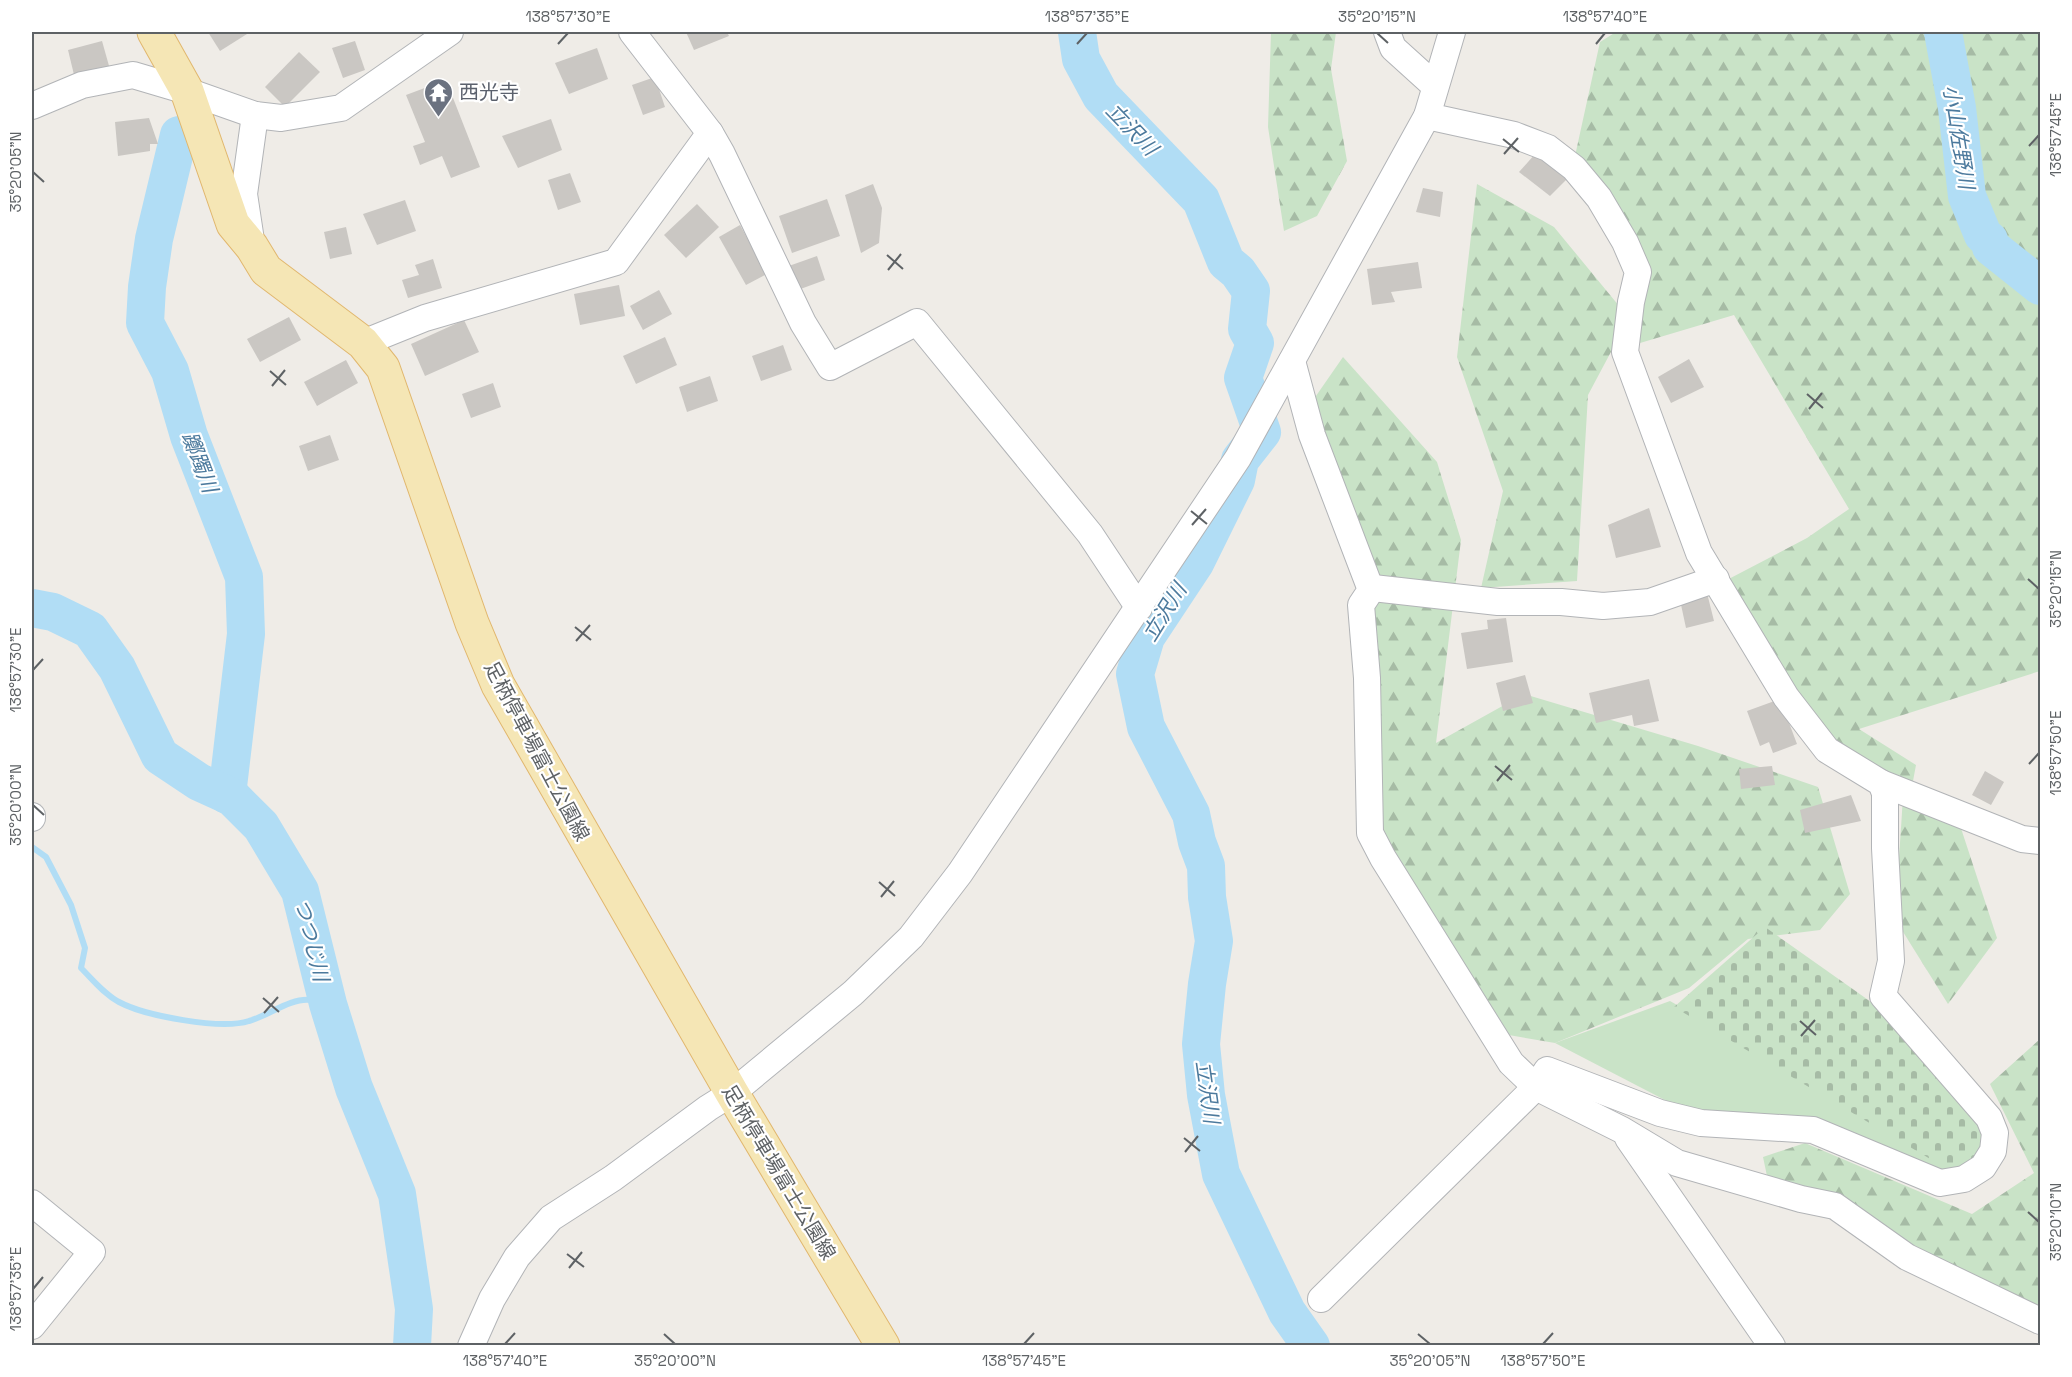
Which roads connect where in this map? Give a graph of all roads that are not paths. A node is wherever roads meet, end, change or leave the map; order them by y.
1 (154, 32) edge
2 (450, 32) edge
3 (632, 32) edge
4 (1387, 32) edge
5 (1452, 32) edge
6 (1435, 86) junction
7 (187, 91) junction
8 (32, 106) edge
9 (255, 115) junction
10 (1427, 116) junction
11 (710, 133) junction
12 (252, 247) junction
13 (363, 343) junction
14 (1292, 361) junction
15 (1716, 579) junction
16 (1371, 590) junction
17 (1139, 608) junction
18 (1881, 783) junction
19 (2040, 841) edge
20 (1536, 1087) junction
21 (732, 1093) junction
22 (1622, 1130) junction
23 (32, 1203) edge
24 (1321, 1299) dead end
25 (2040, 1321) edge
26 (32, 1326) edge
27 (471, 1346) edge
28 (883, 1346) edge
29 (1772, 1346) edge

1 - 7 main road, 足柄停車場富士公園線
2 - 9 street
3 - 11 street
4 - 6 street
5 - 6 street
6 - 10 street
7 - 8 street
7 - 9 street
7 - 12 main road, 足柄停車場富士公園線
9 - 12 street
10 - 14 street
10 - 15 street
11 - 13 street
11 - 17 street
12 - 13 main road, 足柄停車場富士公園線
13 - 21 main road, 足柄停車場富士公園線
14 - 16 street
14 - 17 street
15 - 16 street
15 - 18 street
16 - 20 street
17 - 21 street
18 - 19 street
18 - 20 street
20 - 22 street
20 - 24 street
21 - 27 street
21 - 28 main road, 足柄停車場富士公園線
22 - 25 street
22 - 29 street
23 - 26 street

